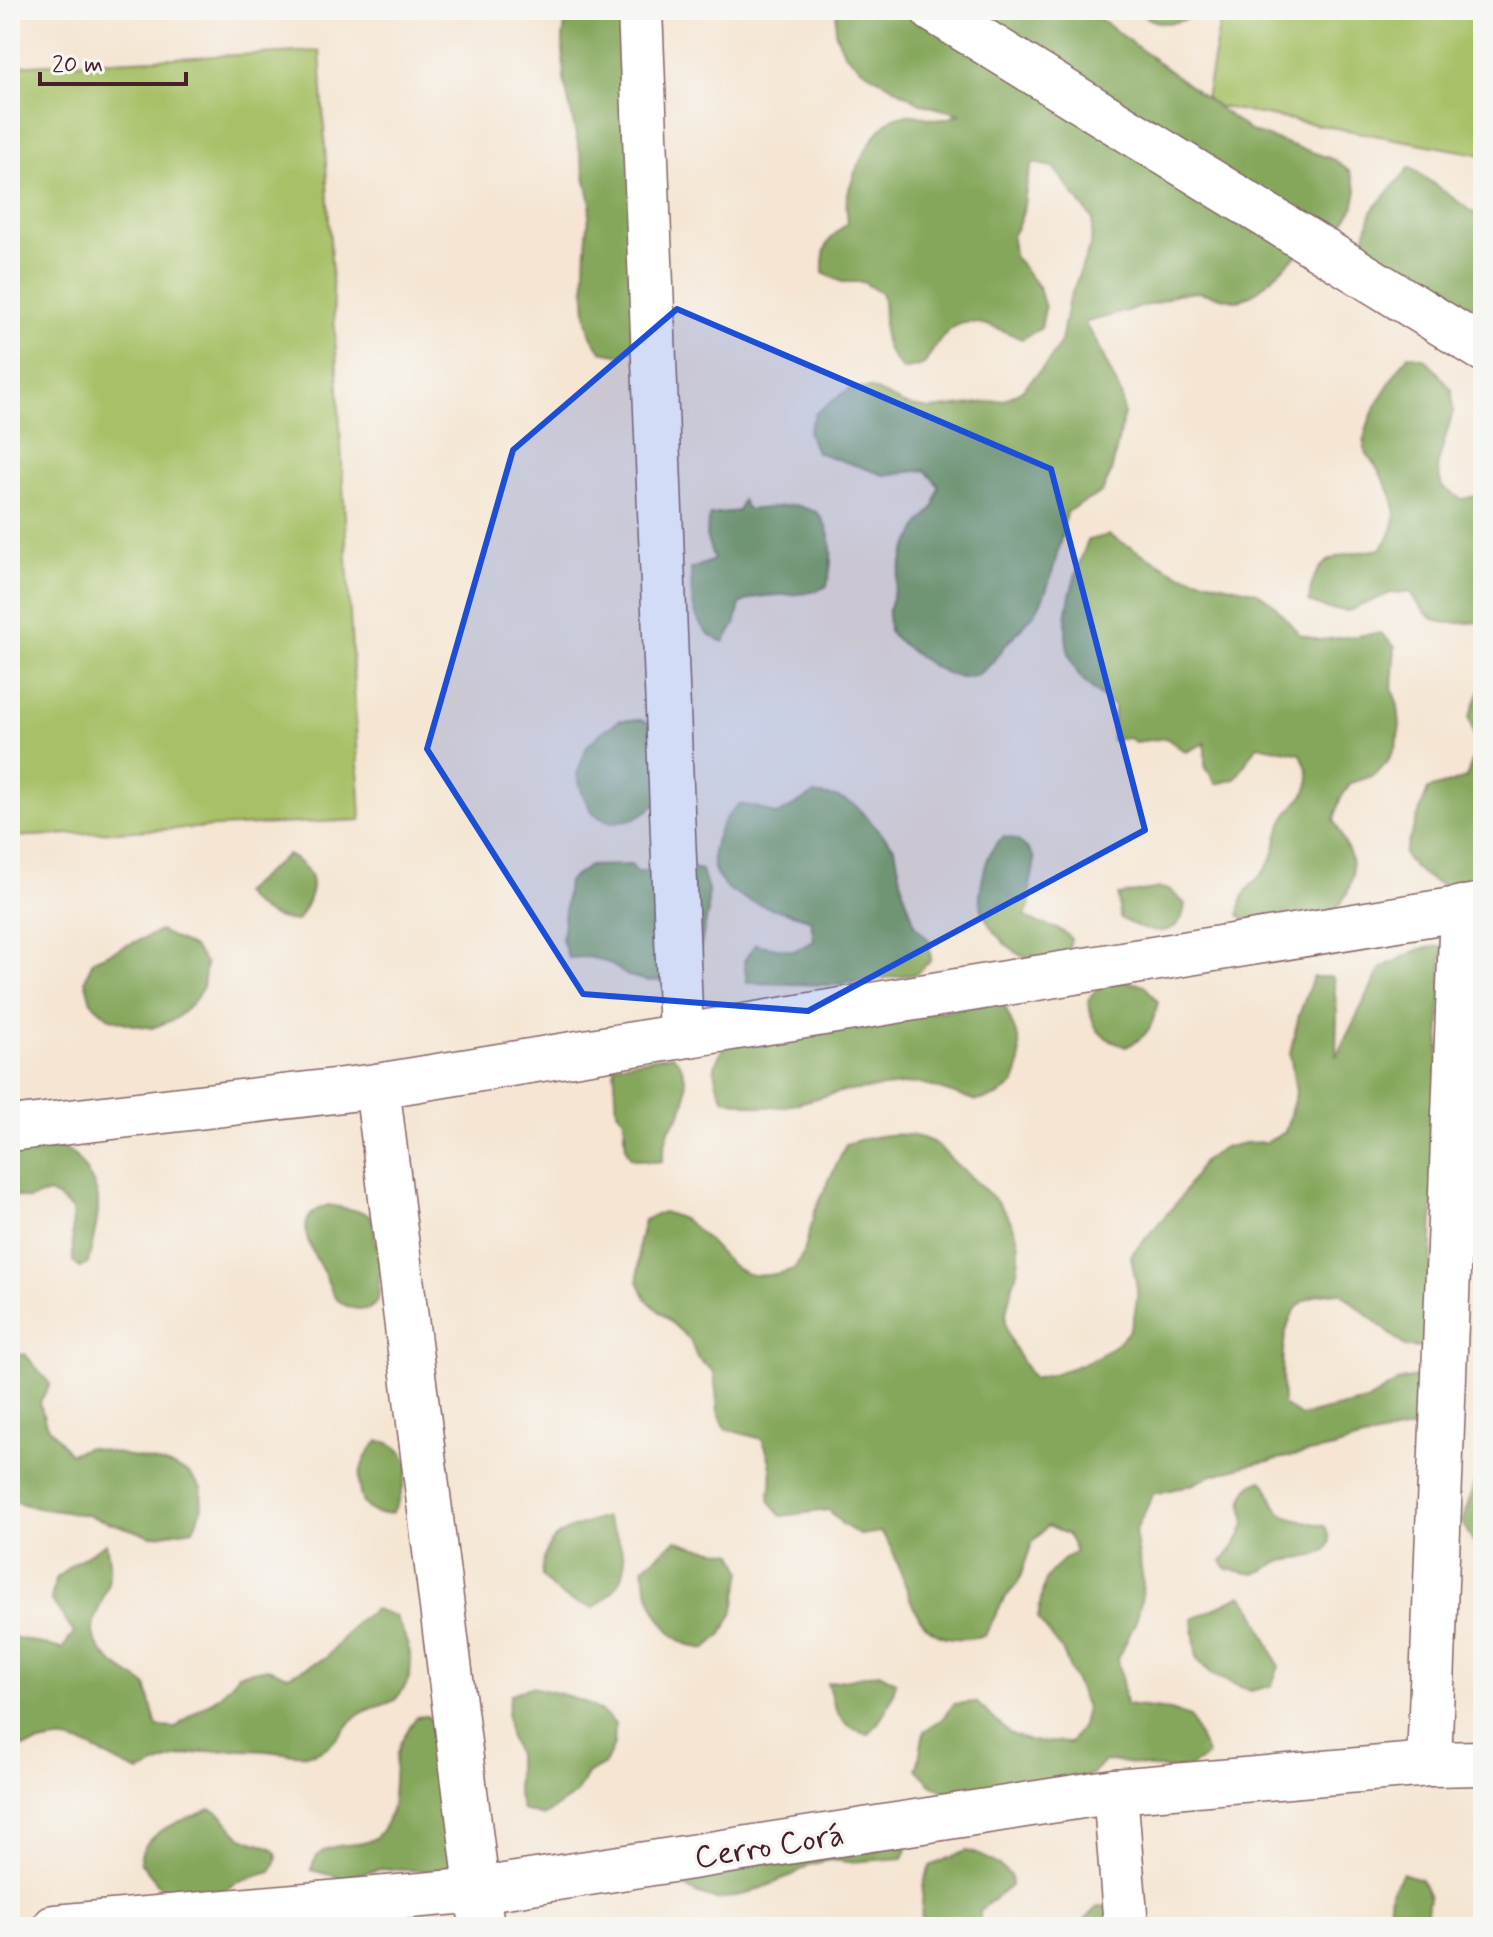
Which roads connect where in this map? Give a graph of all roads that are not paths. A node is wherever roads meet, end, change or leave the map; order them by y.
1 (640, 10) edge
2 (933, 10) edge
3 (1483, 349) edge
4 (1472, 906) edge
5 (681, 1035) junction
6 (377, 1086) junction
7 (10, 1129) edge
8 (1483, 1763) edge
9 (1429, 1764) junction
10 (1115, 1791) junction
11 (480, 1908) edge
12 (55, 1927) edge
13 (1126, 1927) edge

1 - 5 street
2 - 3 street
4 - 5 street
4 - 9 street
5 - 6 street
6 - 7 street
6 - 11 street
8 - 9 street, Cerro Corá
9 - 10 street, Cerro Corá
10 - 11 street, Cerro Corá
10 - 13 street
11 - 12 street, Cerro Corá

